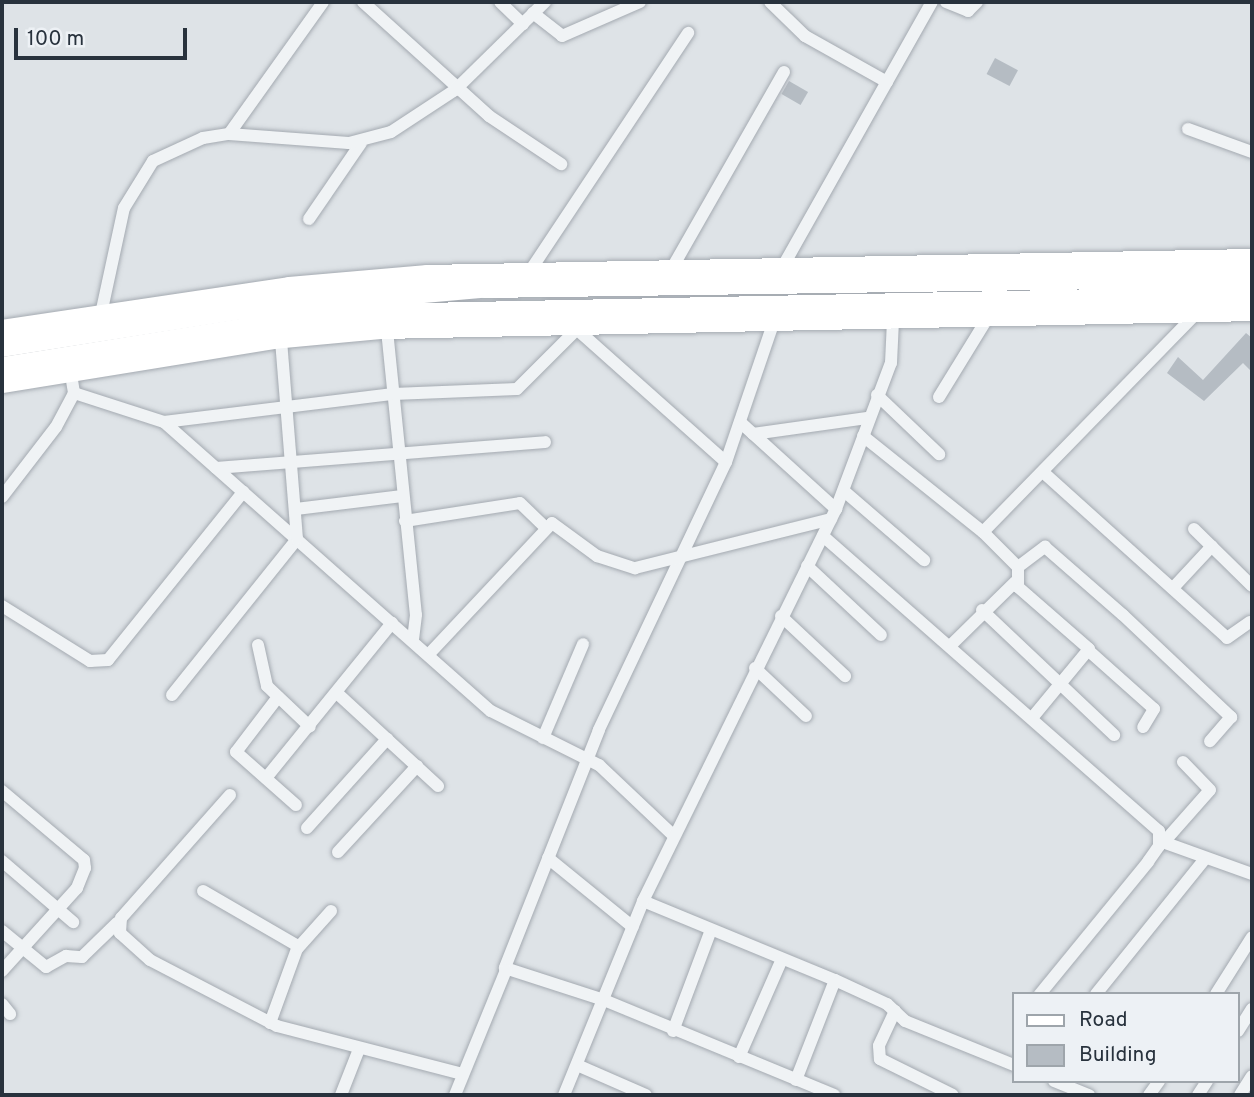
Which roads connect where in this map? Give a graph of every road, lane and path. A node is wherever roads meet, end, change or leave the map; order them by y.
1 (323, 2) edge
2 (363, 2) edge
3 (383, 2) edge
4 (500, 2) edge
5 (545, 2) edge
6 (640, 2) edge
7 (770, 2) edge
8 (932, 2) edge
9 (946, 2) edge
10 (977, 2) edge
11 (374, 12) junction
12 (533, 13) junction
13 (523, 24) junction
14 (688, 33) dead end
15 (784, 72) dead end
16 (887, 82) junction
17 (458, 88) junction
18 (1188, 129) dead end
19 (229, 134) junction
20 (361, 142) junction
21 (1252, 152) edge
22 (561, 164) dead end
23 (309, 219) dead end
24 (1252, 258) edge
25 (782, 268) junction
26 (671, 270) junction
27 (530, 271) junction
28 (1252, 276) edge
29 (1252, 296) edge
30 (1252, 312) edge
31 (102, 314) junction
32 (1195, 315) junction
33 (986, 319) junction
34 (774, 321) junction
35 (893, 321) junction
36 (573, 326) junction
37 (2, 329) edge
38 (387, 330) junction
39 (281, 339) junction
40 (2, 346) edge
41 (2, 367) edge
42 (71, 373) junction
43 (2, 384) edge
44 (74, 393) junction
45 (393, 394) junction
46 (877, 395) junction
47 (939, 397) dead end
48 (286, 406) junction
49 (867, 418) junction
50 (164, 422) junction
51 (740, 422) junction
52 (753, 434) junction
53 (863, 436) junction
54 (545, 442) dead end
55 (397, 450) junction
56 (939, 454) dead end
57 (291, 460) junction
58 (726, 462) junction
59 (216, 468) junction
60 (1044, 473) junction
61 (844, 491) junction
62 (243, 492) junction
63 (402, 496) junction
64 (2, 497) edge
65 (296, 509) junction
66 (833, 514) junction
67 (405, 521) junction
68 (547, 528) junction
69 (1194, 529) dead end
70 (983, 532) junction
71 (823, 536) junction
72 (297, 539) junction
73 (1212, 546) junction
74 (681, 558) junction
75 (924, 560) dead end
76 (807, 566) junction
77 (1018, 567) junction
78 (1015, 582) junction
79 (1252, 586) edge
80 (1173, 589) junction
81 (2, 606) edge
82 (982, 610) junction
83 (781, 616) junction
84 (1250, 622) dead end
85 (392, 623) junction
86 (881, 635) dead end
87 (414, 641) junction
88 (583, 644) dead end
89 (258, 645) dead end
90 (950, 645) junction
91 (1088, 651) junction
92 (430, 653) junction
93 (755, 668) junction
94 (845, 676) dead end
95 (1060, 686) junction
96 (338, 694) junction
97 (172, 695) dead end
98 (278, 697) junction
99 (806, 716) dead end
100 (1032, 718) junction
101 (310, 727) junction
102 (1143, 727) dead end
103 (1114, 735) dead end
104 (543, 738) junction
105 (387, 739) junction
106 (1210, 741) dead end
107 (588, 758) junction
108 (1184, 762) dead end
109 (416, 766) junction
110 (266, 778) junction
111 (438, 786) dead end
112 (2, 791) edge
113 (230, 795) dead end
114 (296, 805) dead end
115 (307, 828) dead end
116 (674, 836) junction
117 (1162, 841) junction
118 (338, 852) dead end
119 (548, 858) junction
120 (1205, 859) junction
121 (2, 861) edge
122 (1252, 874) edge
123 (202, 891) dead end
124 (643, 901) junction
125 (57, 909) junction
126 (331, 911) dead end
127 (73, 922) dead end
128 (117, 923) junction
129 (633, 926) junction
130 (711, 930) junction
131 (2, 931) edge
132 (1252, 937) edge
133 (298, 946) junction
134 (22, 947) junction
135 (782, 959) junction
136 (506, 970) junction
137 (2, 971) edge
138 (835, 980) junction
139 (1042, 992) edge
140 (1098, 992) edge
141 (1217, 992) edge
142 (604, 1000) junction
143 (1252, 1009) edge
144 (895, 1011) junction
145 (270, 1023) junction
146 (1240, 1028) edge
147 (673, 1031) junction
148 (359, 1049) junction
149 (738, 1057) junction
150 (1012, 1064) edge
151 (577, 1065) junction
152 (463, 1074) junction
153 (1252, 1076) edge
154 (796, 1080) junction
155 (1059, 1083) edge
156 (341, 1095) edge
157 (455, 1095) edge
158 (564, 1095) edge
159 (646, 1095) edge
160 (834, 1095) edge
161 (953, 1095) edge
162 (1089, 1095) edge
163 (1240, 1095) edge

1 - 19 street
2 - 11 street
3 - 11 street
4 - 13 street
5 - 12 street
6 - 12 street
7 - 16 street
8 - 16 street
9 - 10 street
11 - 17 street
12 - 13 street
13 - 17 street
14 - 27 street
15 - 26 street
16 - 25 street
17 - 20 street
17 - 22 street
18 - 21 street
19 - 20 street
19 - 31 street
20 - 23 street
24 - 25 main road
25 - 26 main road
26 - 27 main road
27 - 31 main road
28 - 40 highway
29 - 41 highway
30 - 32 main road
31 - 37 main road
32 - 33 main road
32 - 60 street
33 - 35 main road
33 - 47 street
34 - 35 main road
34 - 36 main road
34 - 51 street
35 - 46 street
36 - 38 main road
36 - 45 street
36 - 58 street
38 - 39 main road
38 - 45 street
39 - 42 main road
39 - 48 street
42 - 43 main road
42 - 44 street
44 - 50 street
44 - 64 street
45 - 48 street
45 - 55 street
46 - 49 street
46 - 56 street
48 - 50 street
48 - 57 street
49 - 52 street
49 - 53 street
50 - 59 street
51 - 52 street
51 - 58 street
52 - 66 street
53 - 61 street
53 - 70 street
54 - 55 street
55 - 57 street
55 - 63 street
57 - 59 street
57 - 65 street
58 - 74 street
59 - 62 street
60 - 70 street
60 - 80 street
61 - 66 street
61 - 75 street
62 - 72 street
62 - 81 street
63 - 65 street
63 - 67 street
65 - 72 street
66 - 71 street
66 - 74 street
67 - 68 street
67 - 87 street
68 - 74 street
68 - 92 street
69 - 73 street
70 - 77 street
71 - 76 street
71 - 90 street
72 - 85 street
72 - 97 street
73 - 79 street
73 - 80 street
74 - 107 street
76 - 83 street
76 - 86 street
77 - 78 street
77 - 106 street
78 - 82 street
78 - 91 street
80 - 84 street
82 - 90 street
82 - 95 street
83 - 93 street
83 - 94 street
85 - 87 street
85 - 96 street
87 - 92 street
88 - 104 street
89 - 98 street
90 - 100 street
91 - 95 street
91 - 102 street
92 - 104 street
93 - 99 street
93 - 116 street
95 - 100 street
95 - 103 street
96 - 101 street
96 - 105 street
98 - 101 street
98 - 110 street
100 - 117 street
101 - 110 street
104 - 107 street
105 - 109 street
105 - 115 street
107 - 116 street
107 - 119 street
108 - 117 street
109 - 111 street
109 - 118 street
110 - 114 street
112 - 125 street
113 - 128 street
116 - 124 street
117 - 120 street
117 - 139 street
119 - 129 street
119 - 136 street
120 - 122 street
120 - 140 street
121 - 125 street
123 - 133 street
124 - 129 street
124 - 130 street
125 - 127 street
125 - 134 street
126 - 133 street
128 - 134 street
128 - 145 street
129 - 142 street
130 - 135 street
130 - 147 street
131 - 134 street
132 - 141 street
133 - 145 street
134 - 137 street
135 - 138 street
135 - 149 street
136 - 142 street
136 - 152 street
138 - 144 street
138 - 154 street
142 - 147 street
142 - 151 street
143 - 146 street
144 - 150 street
144 - 161 street
145 - 148 street
147 - 149 street
148 - 152 street
148 - 156 street
149 - 154 street
151 - 158 street
151 - 159 street
152 - 157 street
153 - 163 street
154 - 160 street
155 - 162 street

